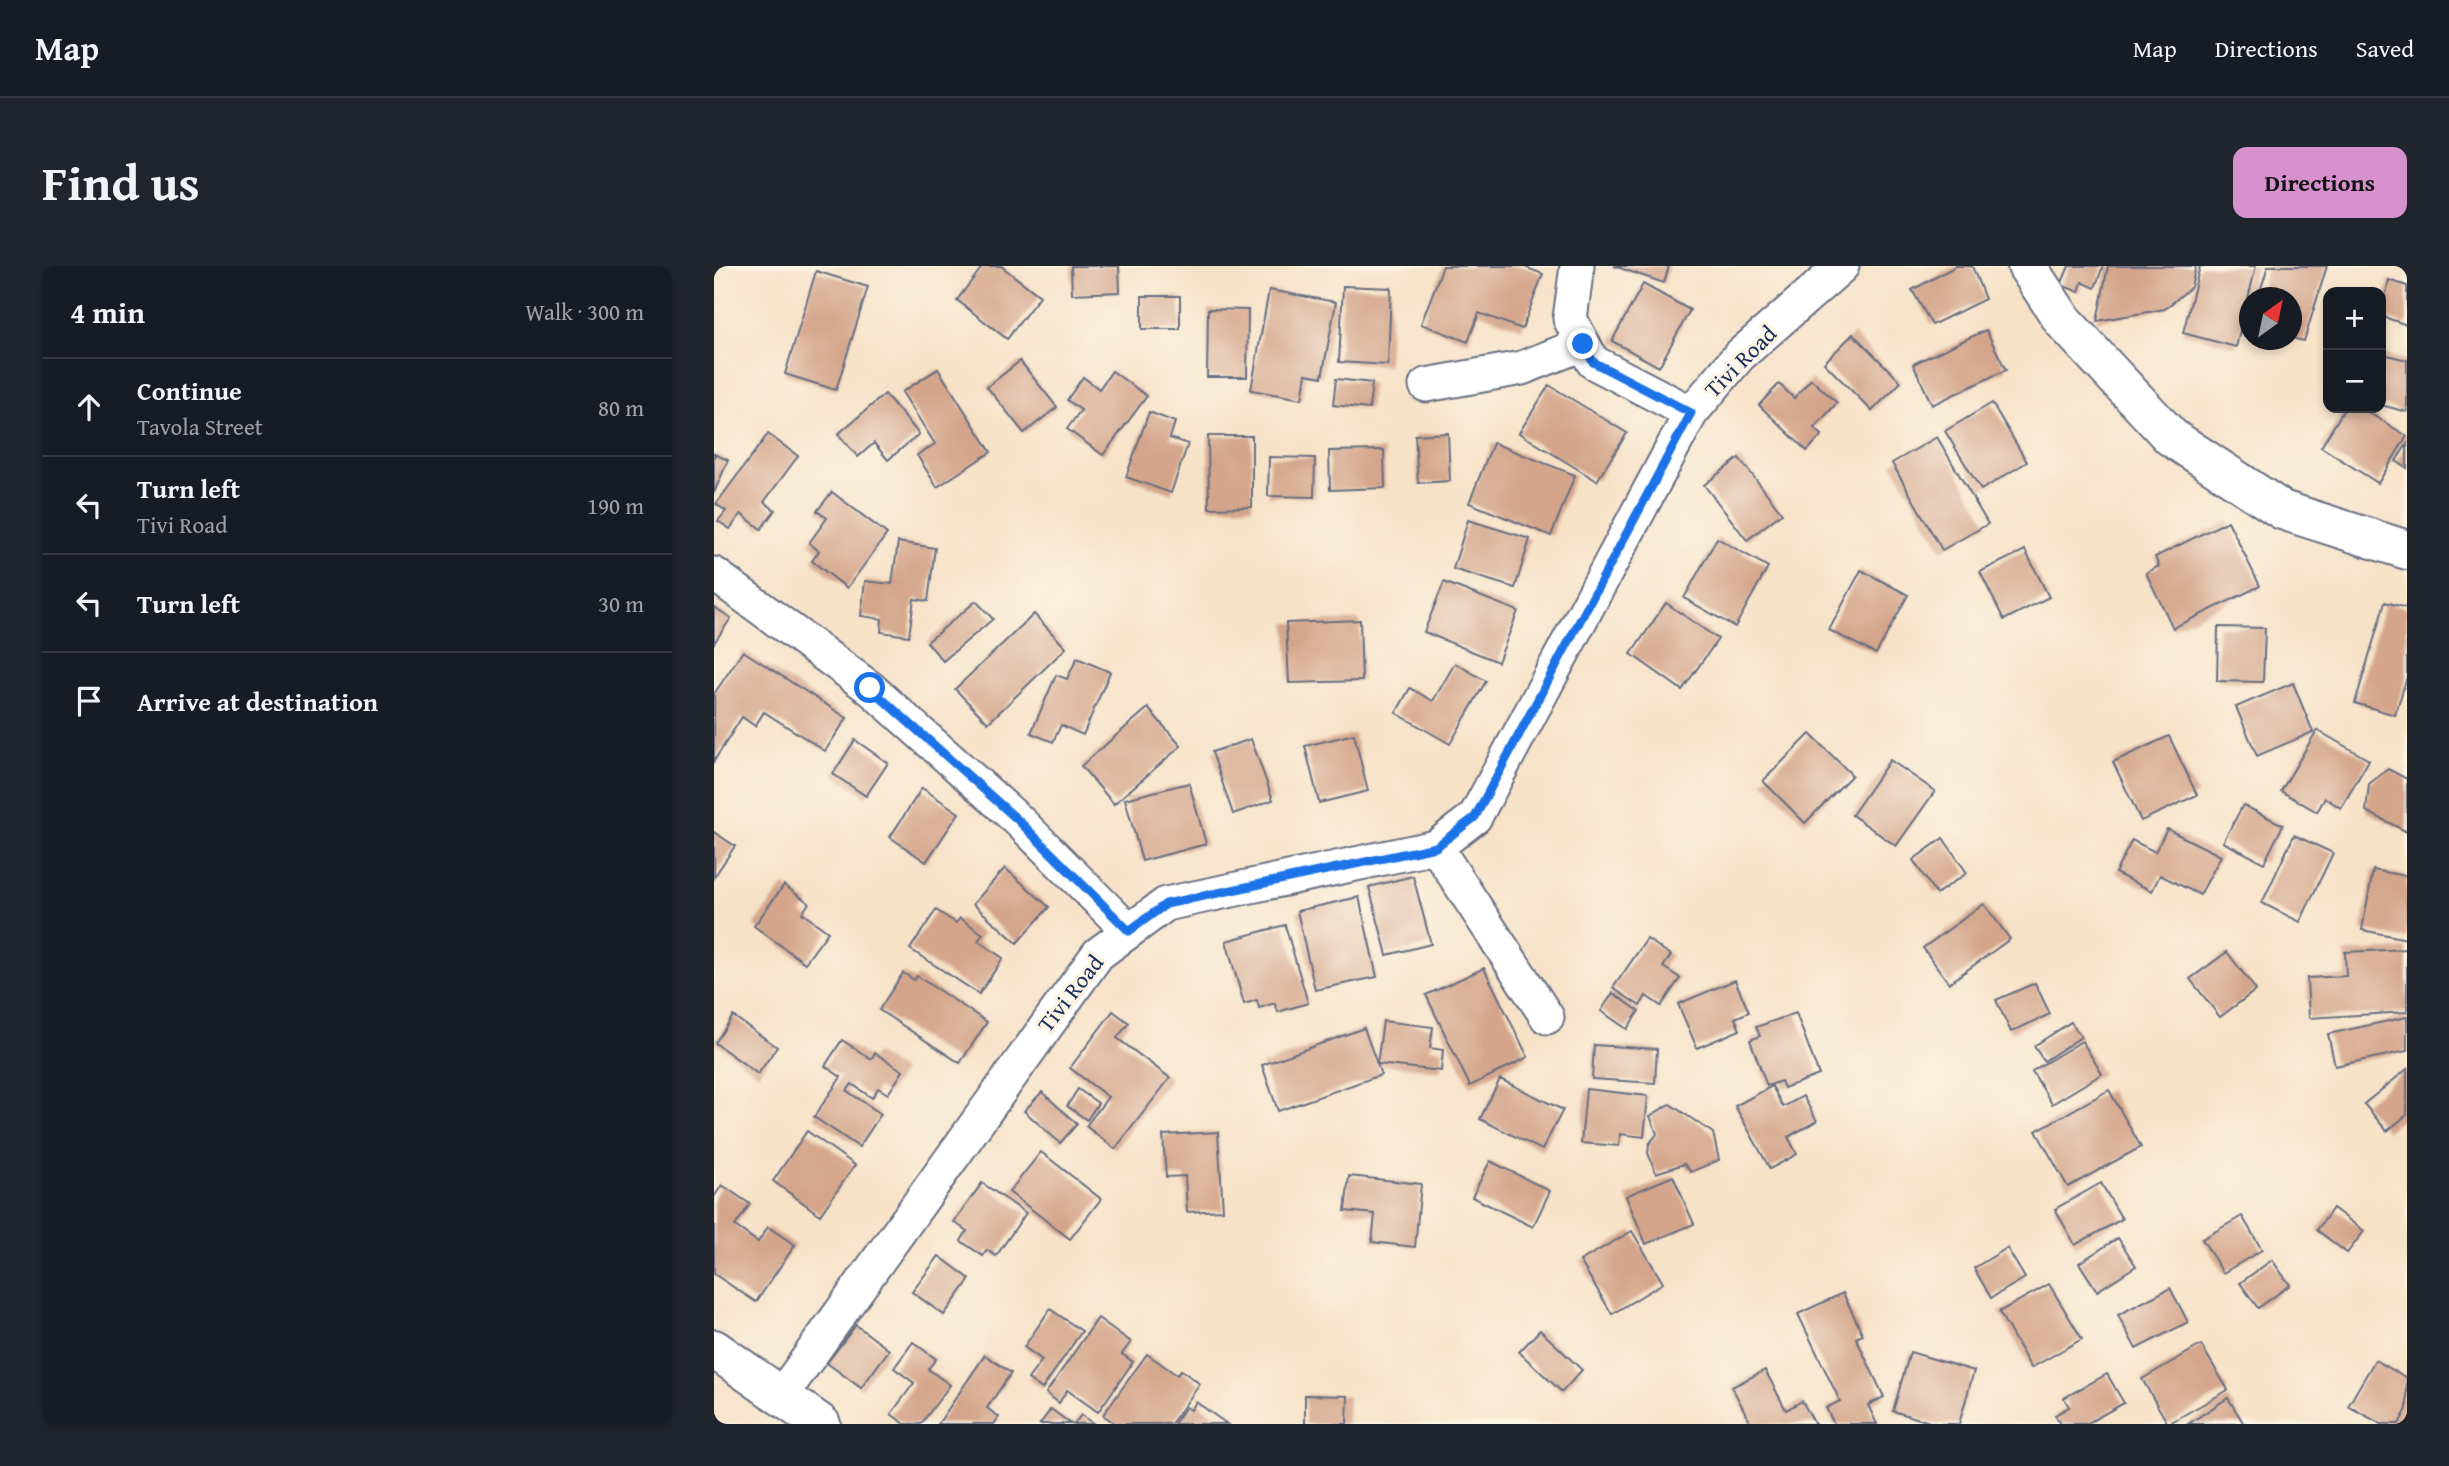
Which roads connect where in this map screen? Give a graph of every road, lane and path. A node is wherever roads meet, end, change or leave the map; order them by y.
1 (1577, 266) edge
2 (1842, 266) edge
3 (2027, 266) edge
4 (1583, 344) junction
5 (1426, 384) dead end
6 (1691, 413) junction
7 (2407, 550) edge
8 (714, 574) edge
9 (1436, 847) junction
10 (1129, 931) junction
11 (1547, 1017) dead end
12 (714, 1349) edge
13 (781, 1396) junction
14 (821, 1424) edge

1 - 4 street
2 - 6 street, Tivi Road
3 - 7 street
4 - 5 street
4 - 6 street
6 - 9 street, Tivi Road
8 - 10 street
9 - 10 street, Tivi Road
9 - 11 street
10 - 13 street, Tivi Road
12 - 13 street
13 - 14 street

